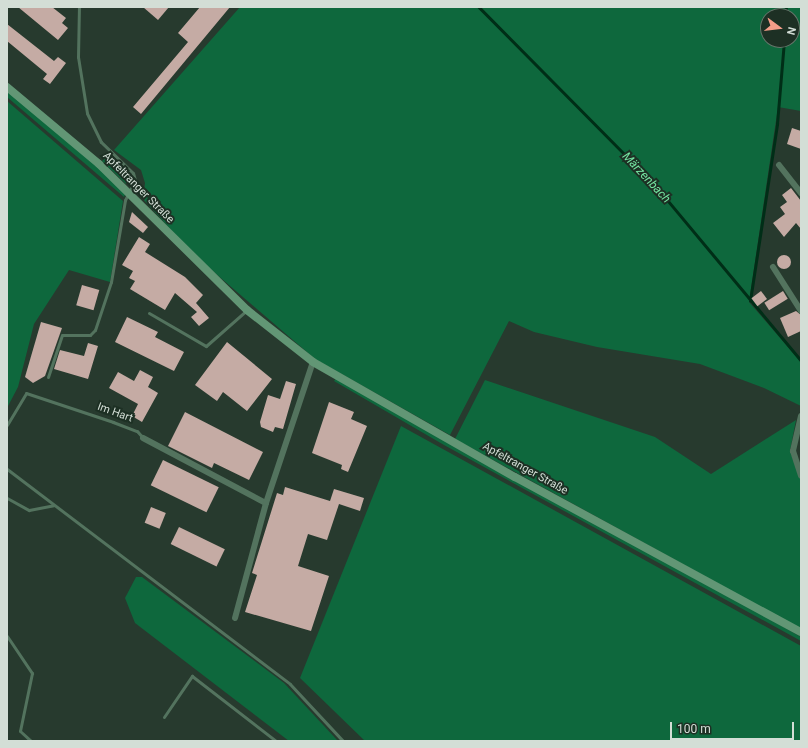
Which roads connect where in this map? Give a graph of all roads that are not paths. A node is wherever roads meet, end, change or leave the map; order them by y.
1 (79, 7) edge
2 (7, 87) edge
3 (779, 165) dead end
4 (128, 191) junction
5 (801, 193) edge
6 (773, 267) dead end
7 (247, 310) junction
8 (801, 311) edge
9 (149, 313) dead end
10 (313, 362) junction
11 (48, 377) dead end
12 (801, 416) edge
13 (7, 425) edge
14 (143, 438) joint
15 (7, 469) edge
16 (801, 476) edge
17 (7, 498) edge
18 (266, 503) junction
19 (54, 505) junction
20 (235, 618) dead end
21 (801, 632) edge
22 (7, 636) edge
23 (164, 717) dead end
24 (30, 741) edge
25 (276, 741) edge
26 (343, 741) edge

1 - 4 lane
2 - 4 street, Apfeltranger Straße
3 - 5 street
4 - 7 street, Apfeltranger Straße
4 - 11 lane
6 - 8 street
7 - 9 lane
7 - 10 street, Apfeltranger Straße
10 - 18 street
10 - 21 street, Apfeltranger Straße
12 - 16 street
13 - 14 lane, Im Hart
14 - 18 street, Im Hart
15 - 19 lane
17 - 19 lane
18 - 20 street
19 - 26 lane
22 - 24 lane
23 - 25 lane

